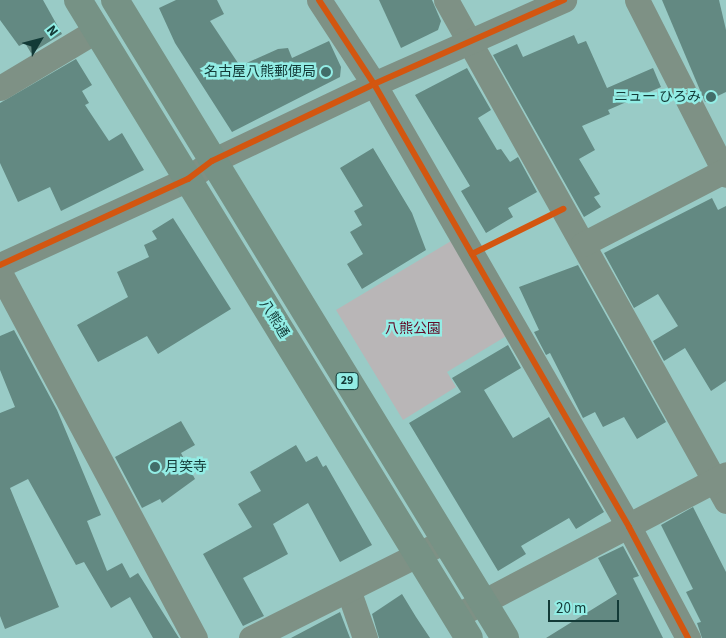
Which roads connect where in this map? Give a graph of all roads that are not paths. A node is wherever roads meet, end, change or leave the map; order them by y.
1 (78, 0) edge
2 (116, 0) edge
3 (319, 0) edge
4 (446, 0) edge
5 (564, 0) edge
6 (637, 0) edge
7 (97, 30) junction
8 (469, 40) junction
9 (374, 84) junction
10 (0, 88) edge
11 (212, 160) junction
12 (725, 172) edge
13 (188, 179) junction
14 (583, 244) junction
15 (0, 265) edge
16 (0, 273) edge
17 (722, 485) edge
18 (629, 527) junction
19 (445, 541) junction
20 (420, 557) junction
21 (349, 592) junction
22 (483, 602) junction
23 (462, 627) edge
24 (195, 638) edge
25 (251, 638) edge
26 (365, 638) edge
27 (505, 638) edge
28 (688, 638) edge

1 - 7 main road, 八熊通 / 29
2 - 11 main road, 29
3 - 9 street
4 - 8 street
5 - 8 street
6 - 12 street
7 - 10 street
7 - 13 main road, 八熊通 / 29
8 - 9 street
8 - 14 street
9 - 11 street
9 - 18 street
11 - 13 street
11 - 19 main road, 29
12 - 14 street
13 - 15 street
13 - 20 main road, 八熊通 / 29
14 - 17 street
16 - 24 street
17 - 18 street
18 - 22 street
18 - 28 street
19 - 20 street
19 - 22 main road, 29
20 - 21 street
20 - 23 main road, 八熊通 / 29
21 - 25 street
21 - 26 street
22 - 23 street
22 - 27 main road, 29

